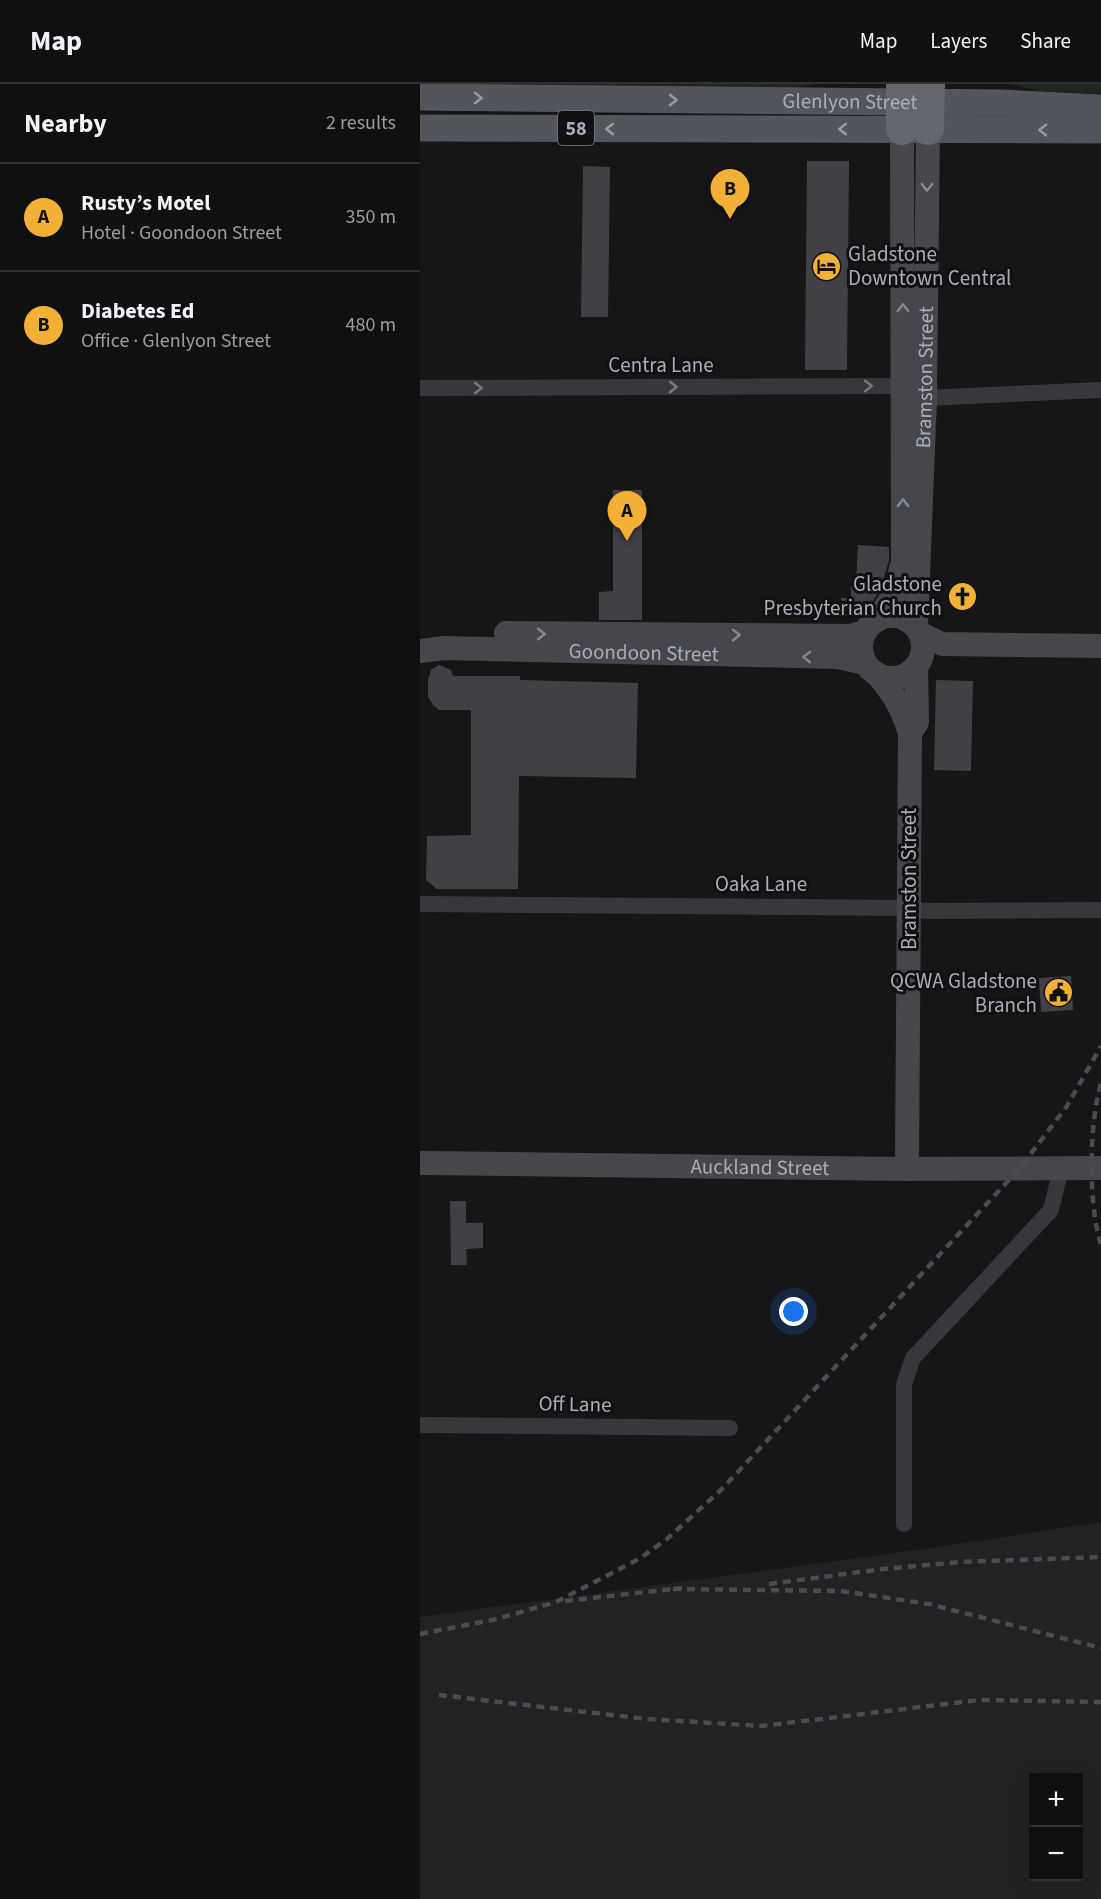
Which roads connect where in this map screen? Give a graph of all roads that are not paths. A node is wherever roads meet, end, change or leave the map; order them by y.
1 (848, 84) edge
2 (969, 84) edge
3 (420, 97) edge
4 (810, 102) junction
5 (1000, 103) junction
6 (915, 105) edge
7 (1101, 108) edge
8 (420, 128) edge
9 (1101, 130) edge
10 (903, 386) junction
11 (420, 388) edge
12 (1101, 390) edge
13 (925, 398) junction
14 (871, 625) junction
15 (420, 636) edge
16 (919, 645) junction
17 (1101, 646) edge
18 (420, 651) edge
19 (1101, 661) edge
20 (871, 668) junction
21 (910, 734) junction
22 (420, 904) edge
23 (909, 908) junction
24 (1101, 910) edge
25 (420, 1162) edge
26 (1061, 1168) junction
27 (1101, 1168) edge
28 (907, 1169) junction
29 (420, 1425) edge
30 (730, 1428) dead end
31 (904, 1524) dead end

1 - 4 main road
2 - 5 main road, 58
3 -> 4 main road, Glenlyon Street / 58
4 - 6 main road, Glenlyon Street / 58
5 - 6 main road, Glenlyon Street / 58
5 - 7 main road, Glenlyon Street / 58
6 -> 8 main road, Glenlyon Street / 58
9 -> 6 main road, Glenlyon Street / 58
10 -> 6 street, Bramston Street
6 -> 13 street, Bramston Street
11 -> 10 street, Centra Lane
14 -> 10 street, Bramston Street
12 - 13 street
13 - 16 street, Bramston Street
15 -> 14 street, Goondoon Street
14 - 16 street
14 - 20 street
16 - 17 street
16 - 19 street
16 - 20 street
16 - 21 street, Bramston Street
20 -> 18 street, Goondoon Street
20 - 21 street, Bramston Street
21 - 23 street, Bramston Street
22 - 23 street, Oaka Lane
23 - 24 street, Oaka Lane
23 - 28 street, Bramston Street
25 - 28 street, Auckland Street
26 - 27 street, Auckland Street
26 - 28 street, Auckland Street
26 - 31 street
29 - 30 street, Off Lane

